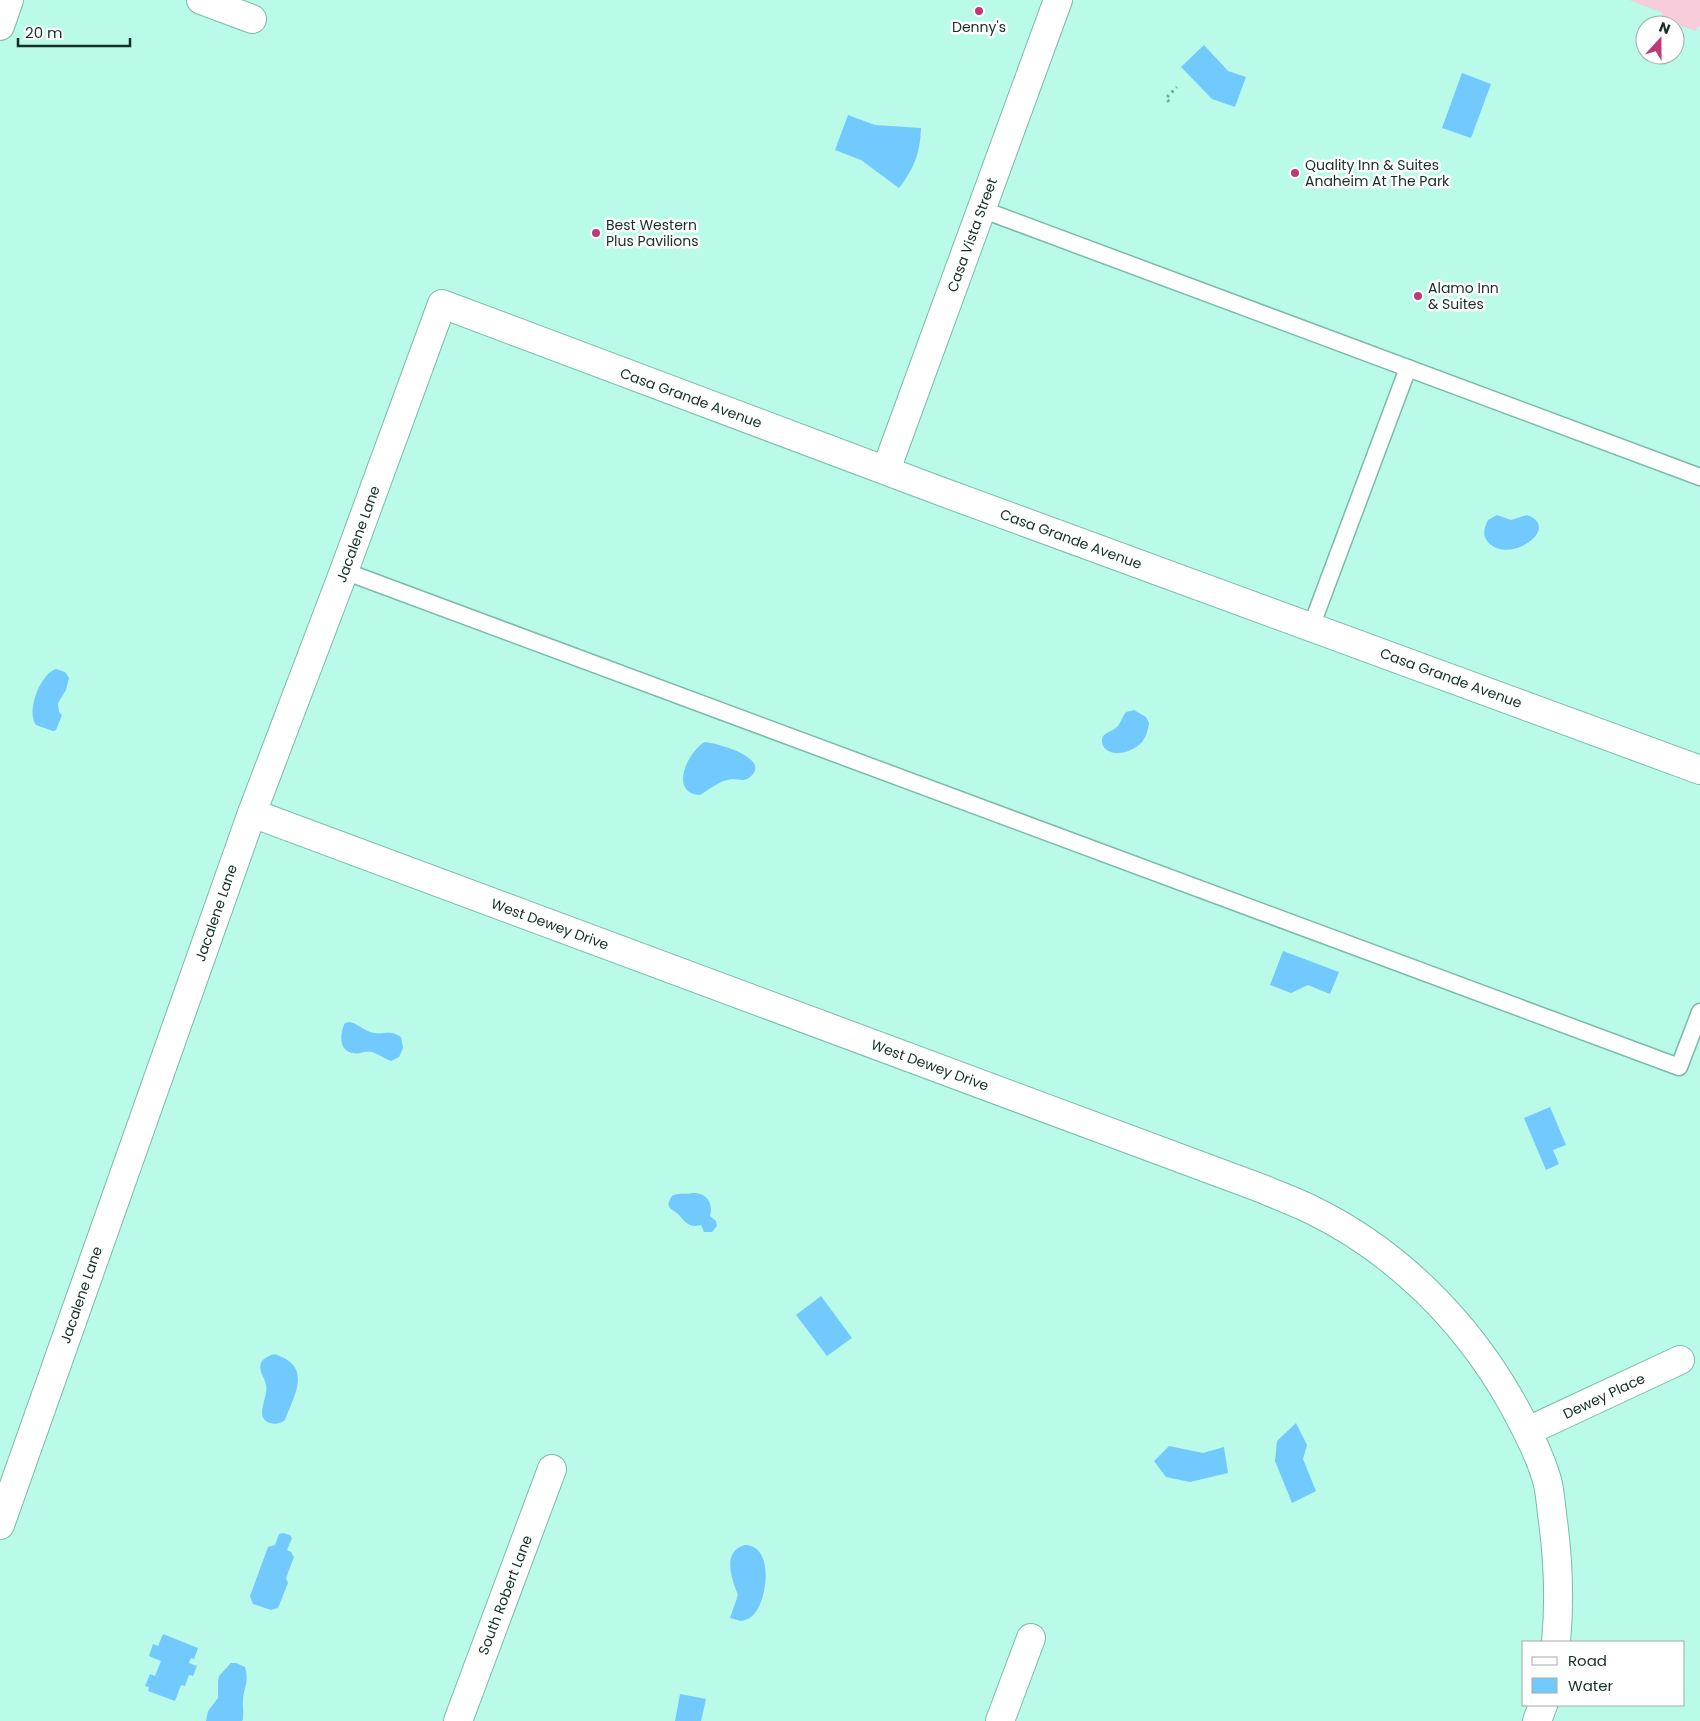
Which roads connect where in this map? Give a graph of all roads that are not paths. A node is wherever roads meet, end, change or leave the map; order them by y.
1 (10, 0) edge
2 (201, 0) edge
3 (1058, 0) edge
4 (252, 19) dead end
5 (0, 26) edge
6 (981, 209) junction
7 (442, 304) joint
8 (1408, 368) junction
9 (886, 470) junction
10 (1700, 477) edge
11 (344, 571) junction
12 (1311, 627) junction
13 (1700, 770) edge
14 (252, 813) junction
15 (1700, 1012) edge
16 (1680, 1360) dead end
17 (1528, 1431) junction
18 (552, 1469) dead end
19 (0, 1525) edge
20 (1031, 1638) dead end
21 (1556, 1641) edge
22 (1543, 1706) edge
23 (458, 1721) edge
24 (1000, 1721) edge
25 (1537, 1721) edge

1 - 5 street
2 - 4 street
3 - 6 street, Casa Vista Street
6 - 8 lane
6 - 9 street, Casa Vista Street
7 - 9 street, Casa Grande Avenue
7 - 11 street, Jacalene Lane
8 - 10 lane
8 - 12 lane
9 - 12 street, Casa Grande Avenue
11 - 14 street, Jacalene Lane
11 - 15 lane
12 - 13 street, Casa Grande Avenue
14 - 17 street, West Dewey Drive
14 - 19 street, Jacalene Lane
16 - 17 street, Dewey Place
17 - 21 street, West Dewey Drive
18 - 23 street, South Robert Lane
20 - 24 street
22 - 25 street

